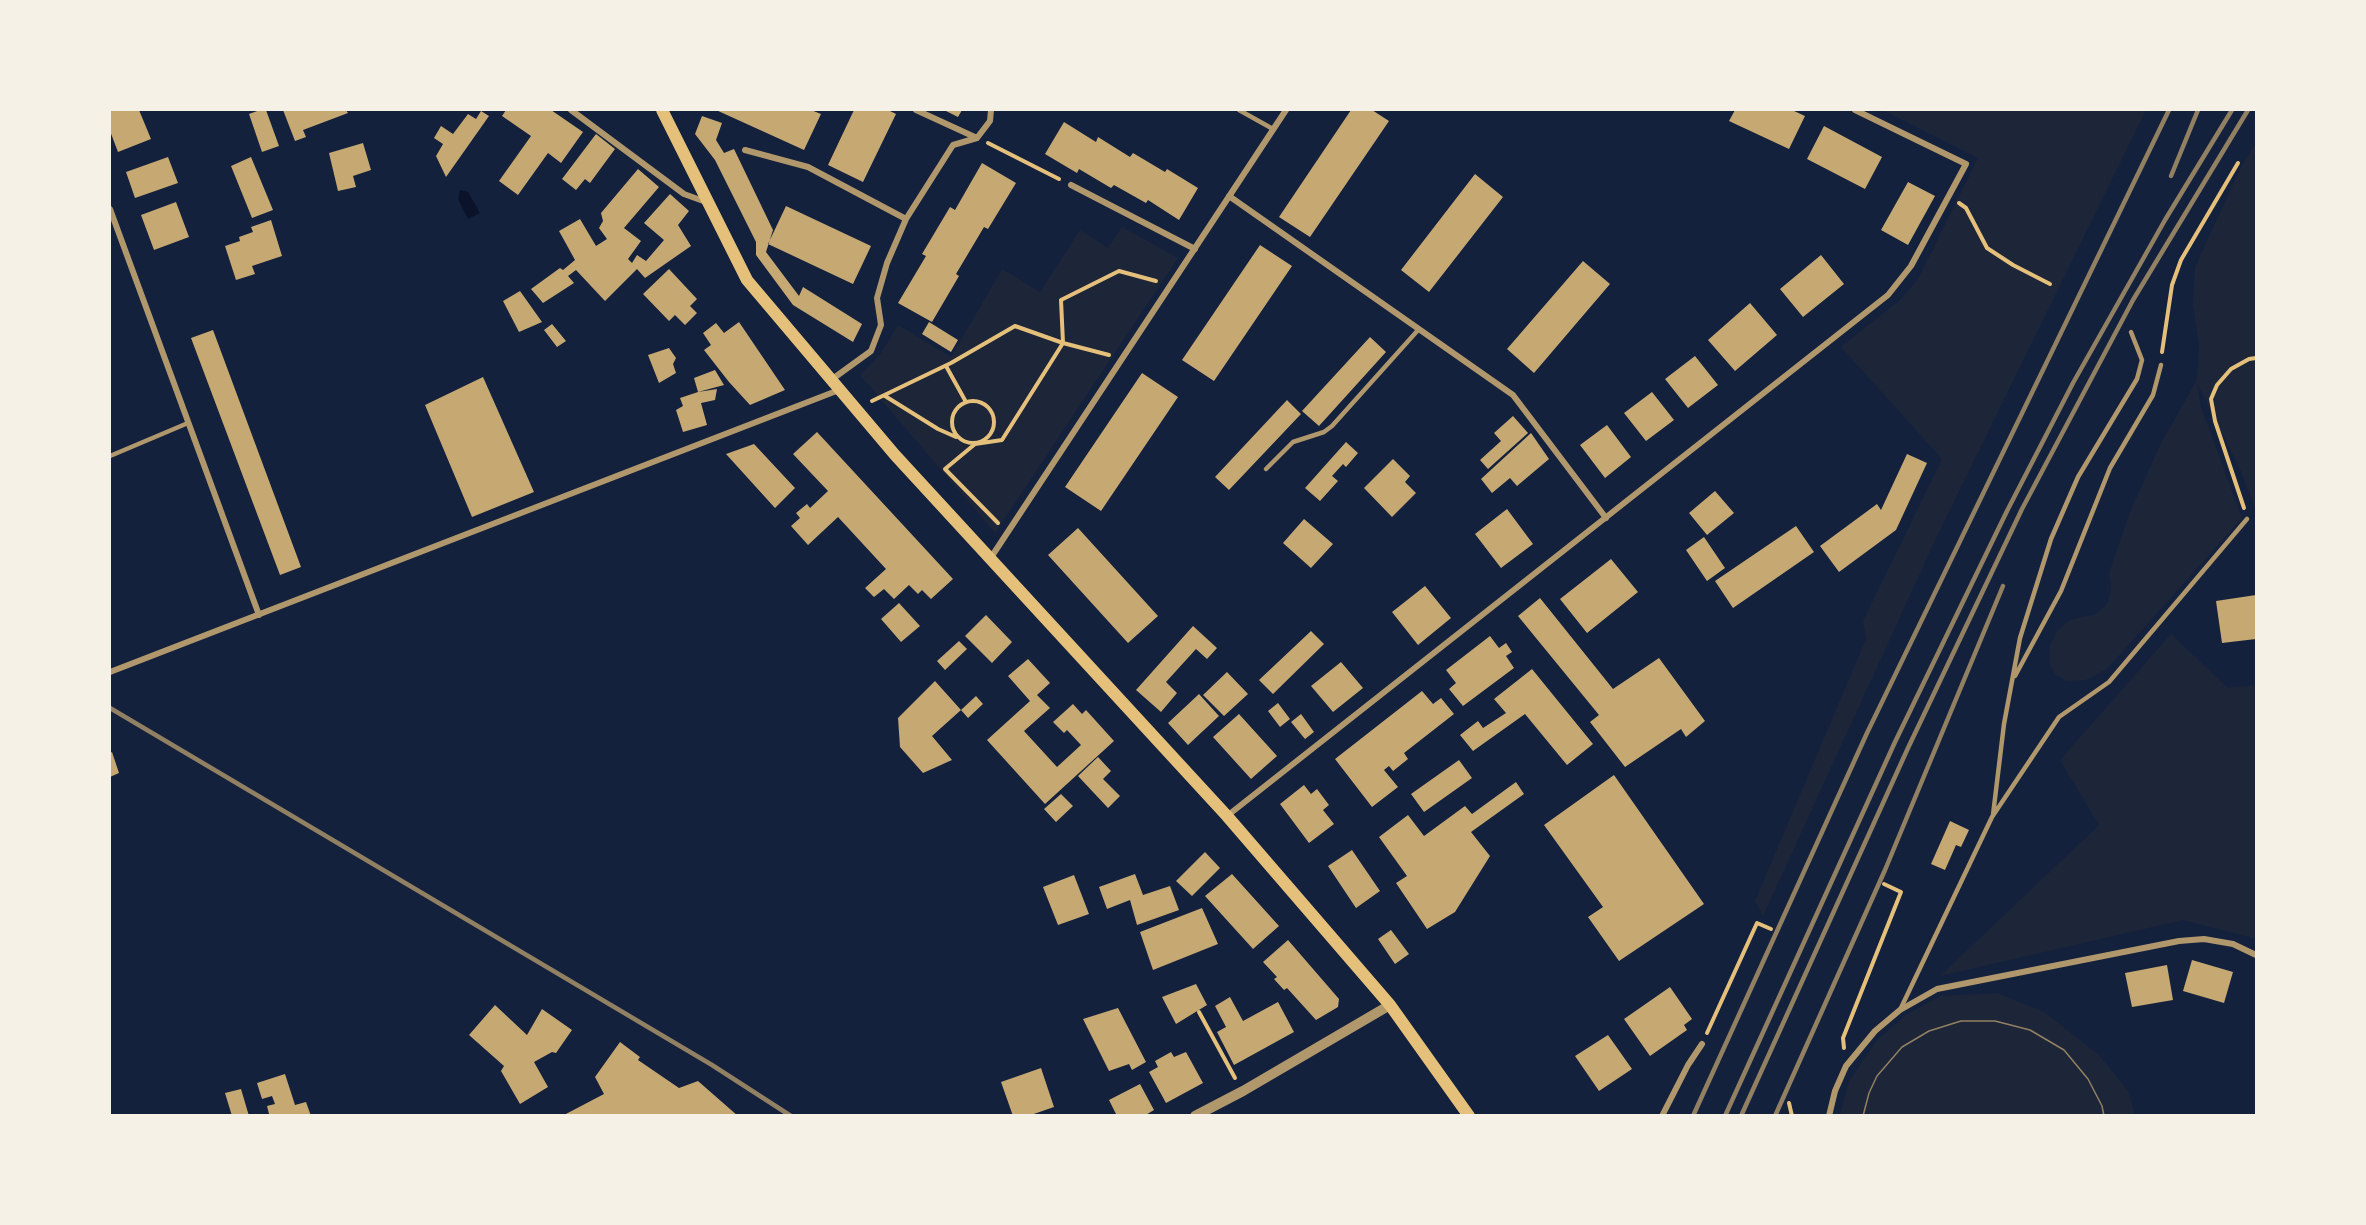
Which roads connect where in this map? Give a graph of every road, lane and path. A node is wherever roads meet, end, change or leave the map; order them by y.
1 (572, 110) edge
2 (662, 110) edge
3 (916, 110) edge
4 (991, 110) edge
5 (1239, 110) edge
6 (1286, 110) edge
7 (1855, 110) edge
8 (1273, 129) junction
9 (977, 138) junction
10 (745, 150) dead end
11 (2238, 163) dead end
12 (1071, 185) joint
13 (1949, 195) junction
14 (1228, 196) junction
15 (707, 203) junction
16 (110, 209) edge
17 (906, 219) junction
18 (1195, 249) junction
19 (2050, 284) dead end
20 (1171, 285) junction
21 (1419, 329) junction
22 (2131, 332) dead end
23 (1063, 343) junction
24 (2256, 358) edge
25 (1122, 359) junction
26 (2161, 365) joint
27 (946, 366) junction
28 (835, 385) junction
29 (884, 395) junction
30 (966, 402) junction
31 (855, 409) junction
32 (188, 423) junction
33 (957, 438) junction
34 (975, 444) junction
35 (110, 456) edge
36 (1266, 469) dead end
37 (1606, 518) junction
38 (2247, 519) joint
39 (1008, 532) junction
40 (990, 559) junction
41 (259, 615) junction
42 (110, 672) edge
43 (2012, 681) junction
44 (1227, 816) junction
45 (1992, 818) junction
46 (1884, 884) dead end
47 (1771, 929) dead end
48 (2256, 955) edge
49 (1390, 1005) junction
50 (1900, 1010) junction
51 (1199, 1012) dead end
52 (1702, 1044) joint
53 (1846, 1066) junction
54 (1243, 1092) junction
55 (1789, 1103) dead end
56 (1195, 1116) edge
57 (1469, 1116) edge
58 (1662, 1116) edge
59 (1792, 1116) edge
60 (1829, 1116) edge

1 - 15 street
2 - 15 main road
3 - 9 street
4 - 9 street
5 - 8 lane
6 - 8 street
7 - 13 street
8 - 14 street
9 - 12 path
9 - 17 street
10 - 17 street
11 - 26 path
12 - 18 street
13 - 19 path
13 - 37 street
14 - 18 street
14 - 21 street
15 - 28 main road
16 - 32 street
17 - 28 street
18 - 20 street
20 - 23 path
20 - 25 street
21 - 36 lane
21 - 37 street
22 - 43 lane
23 - 25 path
23 - 27 path
23 - 34 path
24 - 38 path
25 - 39 street
26 - 43 lane
27 - 29 path
27 - 30 path
28 - 31 main road
28 - 41 street
29 - 31 path
29 - 33 path
30 - 33 path
30 - 34 path
31 - 40 main road
32 - 35 lane
32 - 41 street
33 - 34 path
34 - 39 path
37 - 44 street
38 - 45 lane
39 - 40 street
40 - 44 main road
41 - 42 street
43 - 45 lane
44 - 49 main road
45 - 50 lane
46 - 53 path
47 - 52 path
48 - 50 street
49 - 54 street
49 - 57 main road
50 - 53 street
51 - 54 path
52 - 58 street
53 - 60 street
54 - 56 street
55 - 59 path

